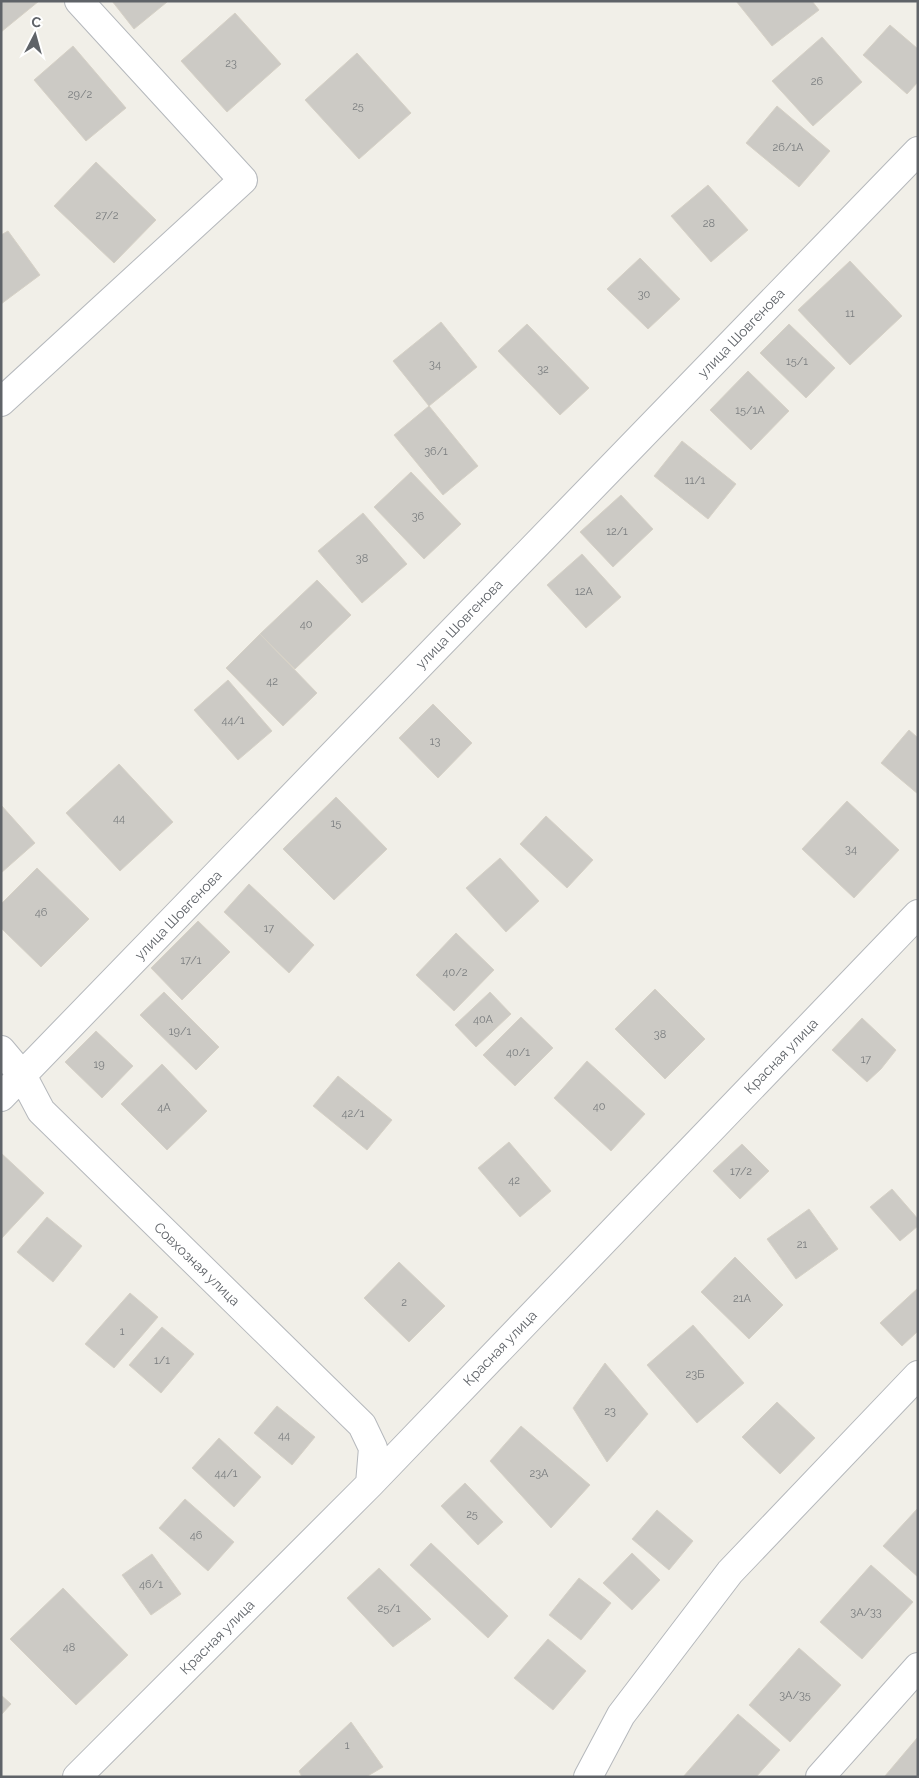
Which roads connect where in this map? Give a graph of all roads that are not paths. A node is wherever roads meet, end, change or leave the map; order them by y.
1 (80, 1) edge
2 (918, 151) edge
3 (1, 402) edge
4 (918, 914) edge
5 (1, 1050) edge
6 (22, 1075) junction
7 (1, 1097) edge
8 (918, 1375) edge
9 (370, 1484) junction
10 (918, 1667) edge
11 (77, 1777) edge
12 (588, 1777) edge
13 (820, 1777) edge

1 - 3 street
2 - 6 street, улица Шовгенова
4 - 9 street, Красная улица
5 - 6 street, Совхозная улица
6 - 7 street, улица Шовгенова
6 - 9 street, Совхозная улица
8 - 12 street
9 - 11 street, Красная улица
10 - 13 street

